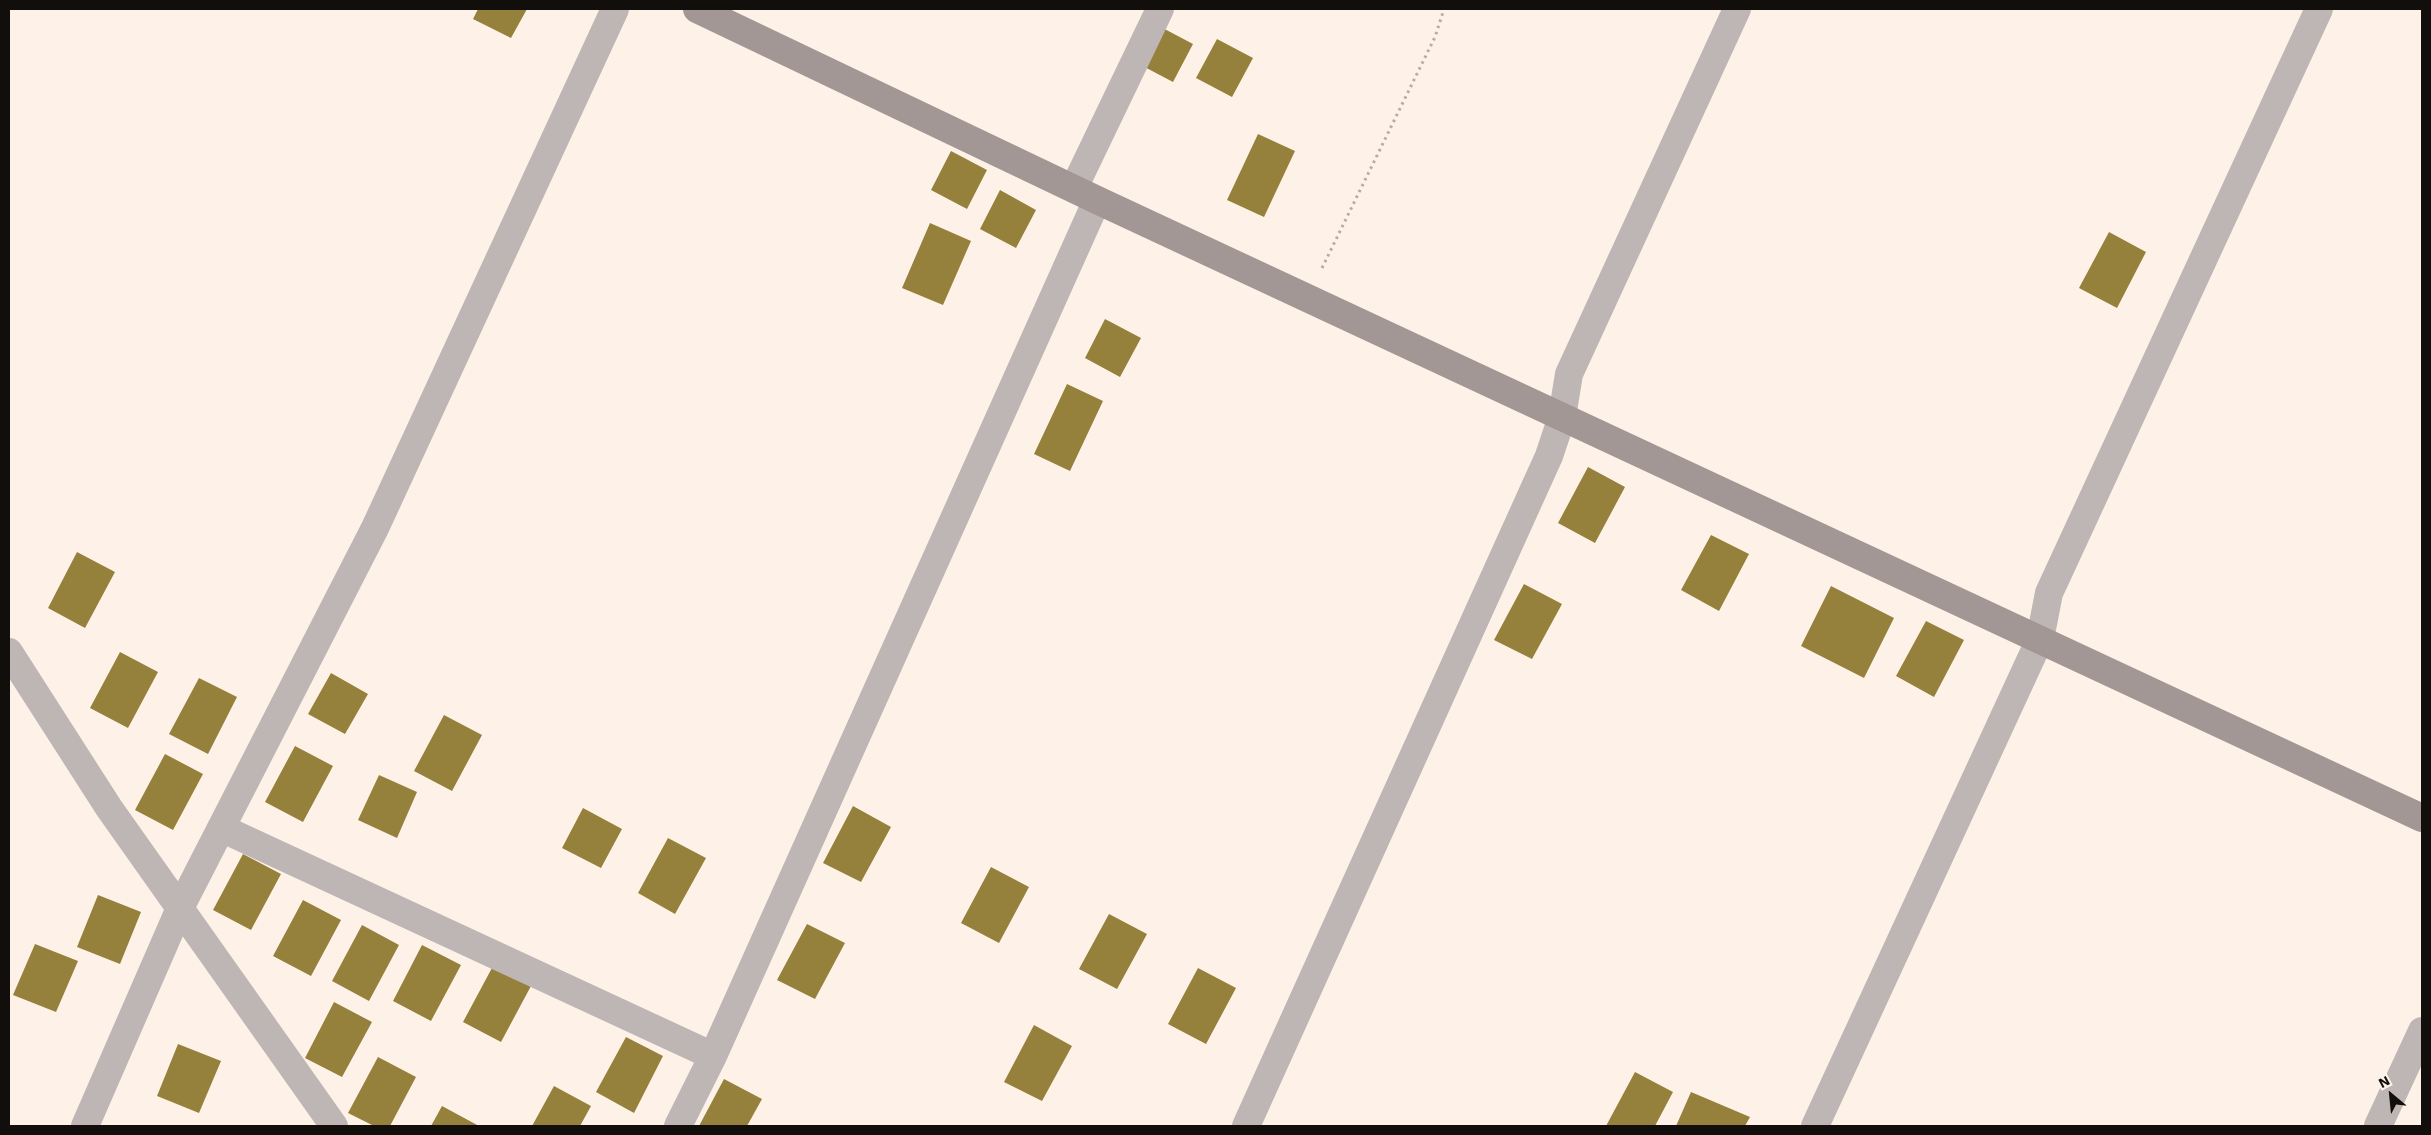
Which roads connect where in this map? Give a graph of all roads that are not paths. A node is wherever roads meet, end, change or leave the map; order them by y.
1 (615, 9) edge
2 (697, 9) edge
3 (1160, 9) edge
4 (1737, 9) edge
5 (2319, 9) edge
6 (1086, 194) junction
7 (1562, 417) junction
8 (2040, 639) junction
9 (9, 652) edge
10 (2422, 818) edge
11 (221, 828) junction
12 (180, 908) junction
13 (2422, 1031) edge
14 (713, 1056) junction
15 (85, 1126) edge
16 (334, 1126) edge
17 (678, 1126) edge
18 (1246, 1126) edge
19 (1815, 1126) edge
20 (2378, 1126) edge

1 - 11 street
2 - 6 street
3 - 6 street
4 - 7 street
5 - 8 street
6 - 7 street
6 - 14 street
7 - 8 street
7 - 18 street
8 - 10 street
8 - 19 street
9 - 12 street
11 - 12 street
11 - 14 street
12 - 15 street
12 - 16 street
13 - 20 street
14 - 17 street

